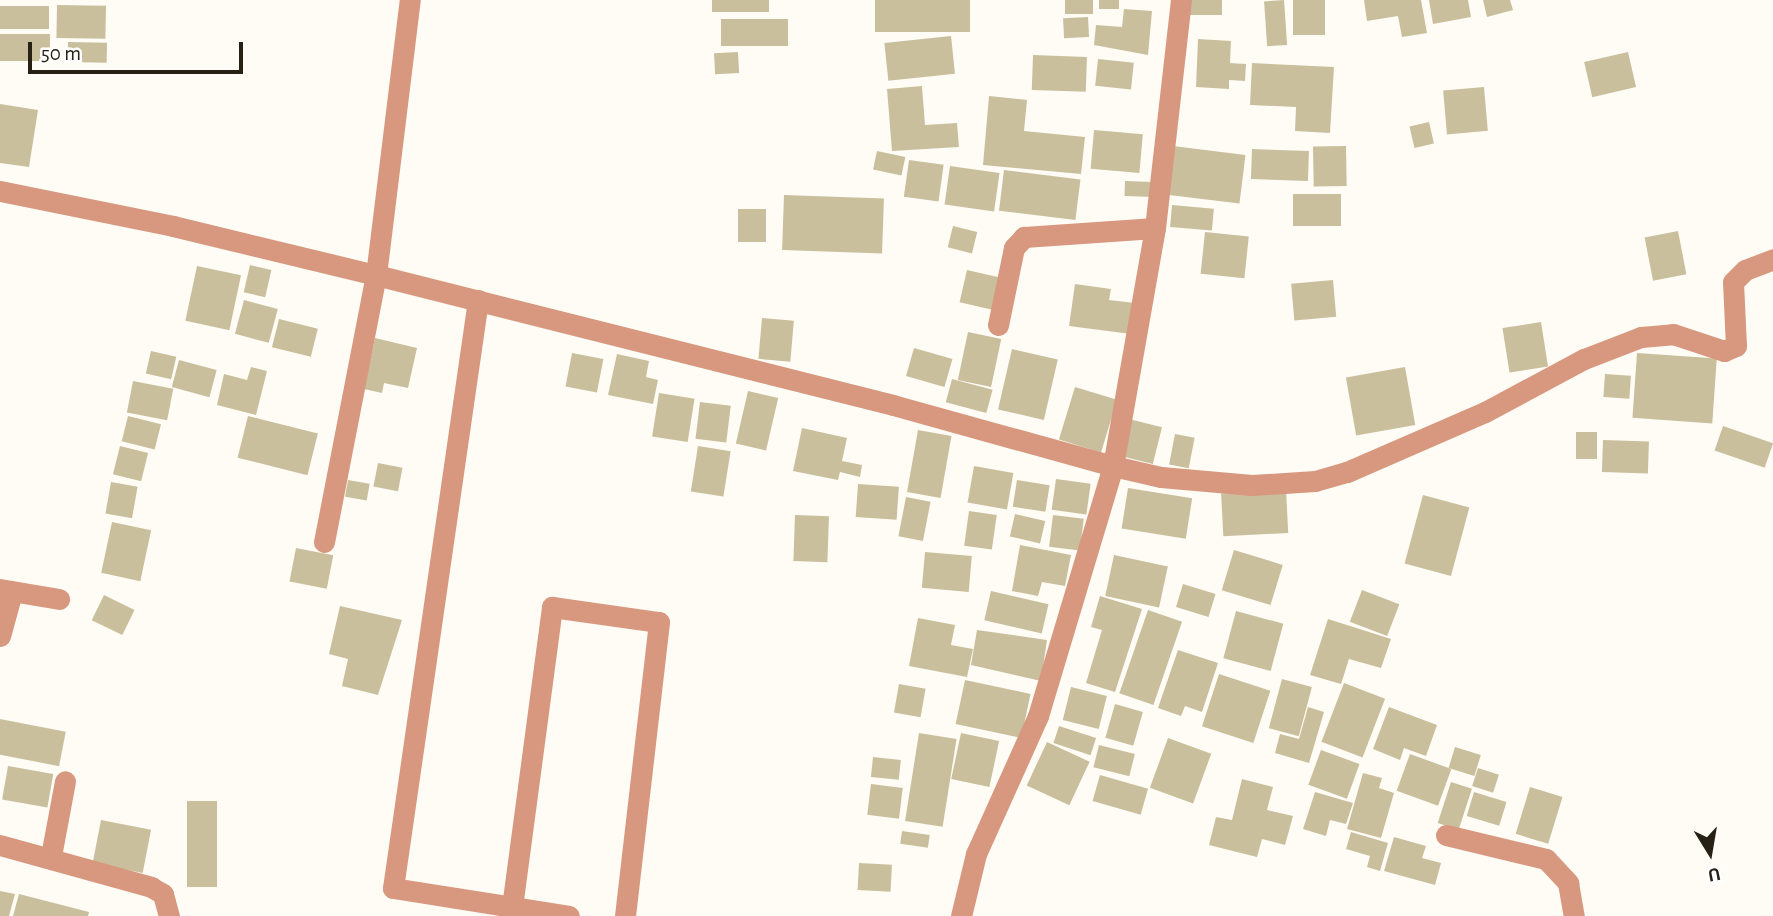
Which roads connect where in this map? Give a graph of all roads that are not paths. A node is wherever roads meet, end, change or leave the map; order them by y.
1 (410, 0) edge
2 (1181, 0) edge
3 (0, 191) edge
4 (1155, 228) junction
5 (1773, 259) edge
6 (376, 275) junction
7 (478, 300) junction
8 (998, 325) dead end
9 (1113, 466) junction
10 (324, 542) dead end
11 (6, 590) edge
12 (59, 599) dead end
13 (0, 636) edge
14 (65, 781) dead end
15 (1446, 835) dead end
16 (0, 845) edge
17 (51, 856) junction
18 (512, 907) junction
19 (169, 916) edge
20 (569, 916) edge
21 (625, 916) edge
22 (961, 916) edge
23 (1574, 916) edge

1 - 6 street
2 - 4 street
3 - 6 street
4 - 8 street
4 - 9 street
5 - 9 street
6 - 7 street
6 - 10 street
7 - 9 street
7 - 18 street
9 - 22 street
11 - 12 street
11 - 13 street
14 - 17 street
15 - 23 street
16 - 17 street
17 - 19 street
18 - 20 street
18 - 21 street

